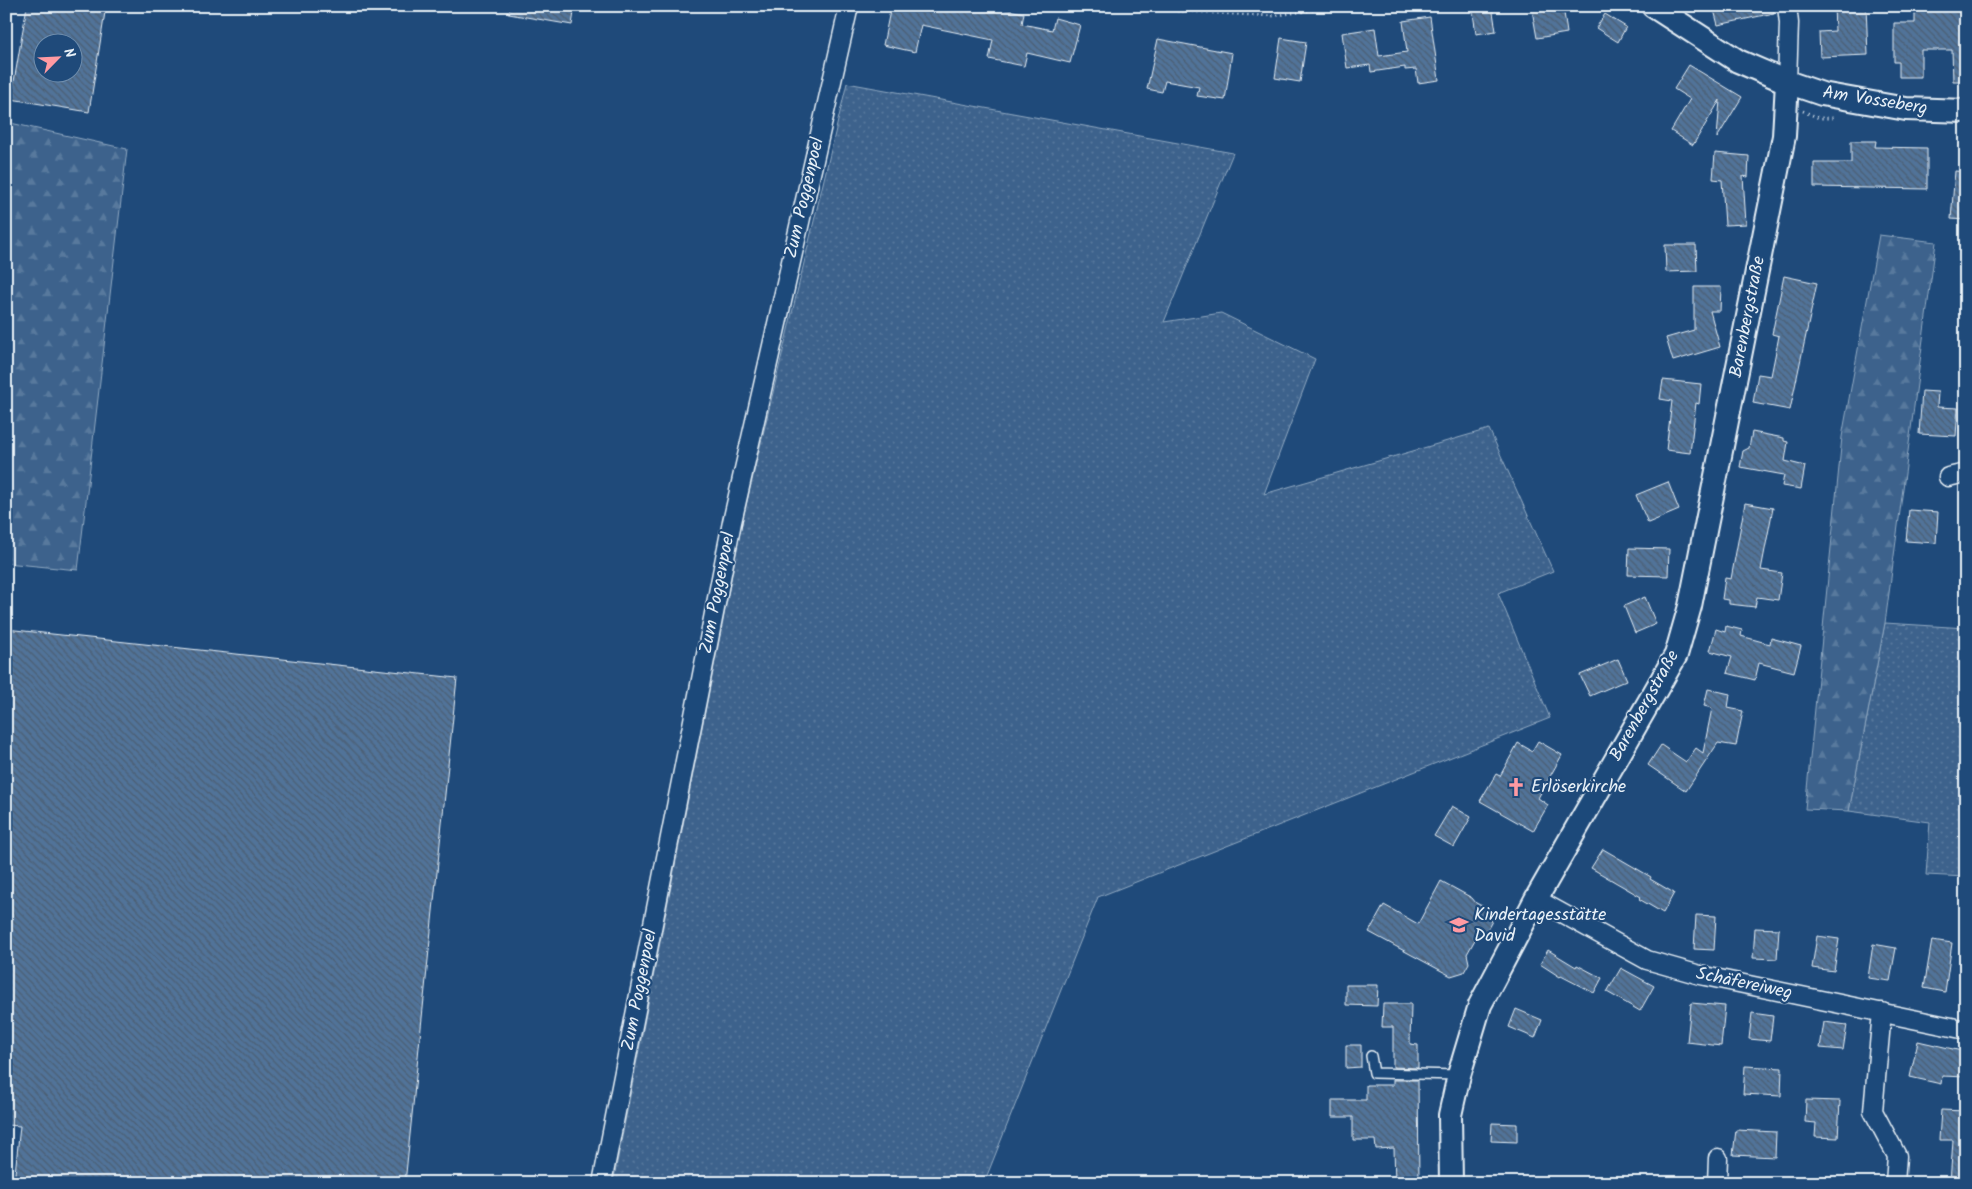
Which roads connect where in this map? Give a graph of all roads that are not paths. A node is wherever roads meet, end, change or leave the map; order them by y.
1 (849, 6) edge
2 (1653, 6) edge
3 (1787, 6) edge
4 (1787, 82) junction
5 (1966, 111) edge
6 (1966, 473) edge
7 (1948, 478) dead end
8 (1536, 899) junction
9 (1882, 1012) junction
10 (1966, 1030) edge
11 (1371, 1056) dead end
12 (1459, 1075) junction
13 (1718, 1158) dead end
14 (602, 1183) edge
15 (1450, 1183) edge
16 (1717, 1183) edge
17 (1895, 1183) edge

1 - 14 street, Zum Poggenpoel
2 - 4 street, Am Vosseberg
3 - 4 street
4 - 5 street, Am Vosseberg
4 - 8 street, Barenbergstraße
6 - 7 street
8 - 9 street, Schäfereiweg
8 - 12 street, Barenbergstraße
9 - 10 street, Schäfereiweg
9 - 17 street
11 - 12 lane
12 - 15 street, Barenbergstraße
13 - 16 street

